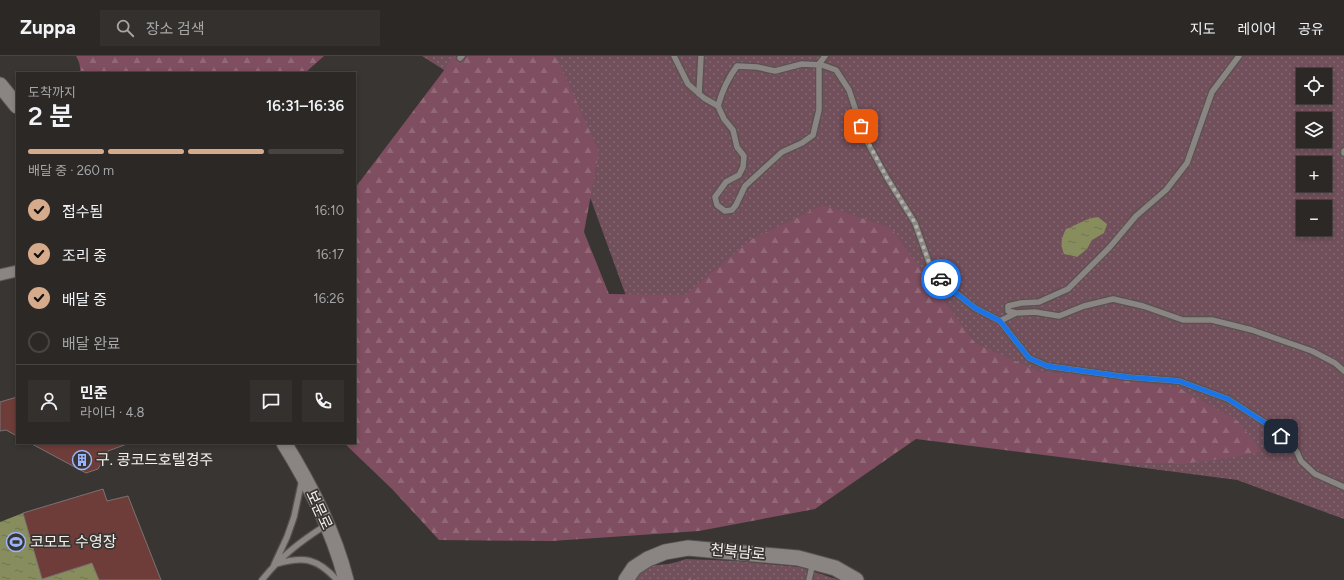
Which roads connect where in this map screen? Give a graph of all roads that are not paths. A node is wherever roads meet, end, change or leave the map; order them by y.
1 (674, 56) edge
2 (701, 56) edge
3 (825, 56) edge
4 (1239, 56) edge
5 (819, 64) junction
6 (0, 85) edge
7 (699, 94) junction
8 (16, 105) edge
9 (718, 106) junction
10 (16, 271) edge
11 (0, 275) edge
12 (1016, 313) junction
13 (1000, 321) junction
14 (1344, 371) edge
15 (285, 444) edge
16 (303, 476) junction
17 (1344, 487) edge
18 (327, 525) junction
19 (813, 562) junction
20 (274, 565) junction
21 (262, 580) edge
22 (337, 580) edge
23 (346, 580) edge
24 (626, 580) edge
25 (808, 580) edge
26 (856, 580) edge

1 - 7 lane
2 - 7 lane
3 - 5 lane
4 - 12 lane
5 - 9 lane
5 - 9 lane
5 - 13 lane
6 - 8 main road
7 - 9 lane
10 - 11 street
12 - 13 lane
12 - 14 lane
13 - 17 lane
15 - 16 main road, 보문로
16 - 18 main road, 보문로
16 - 20 lane
18 - 20 lane
18 - 23 main road, 보문로
19 - 24 main road, 천북남로
19 - 25 lane
19 - 26 main road, 천북남로
20 - 21 lane
20 - 22 lane

